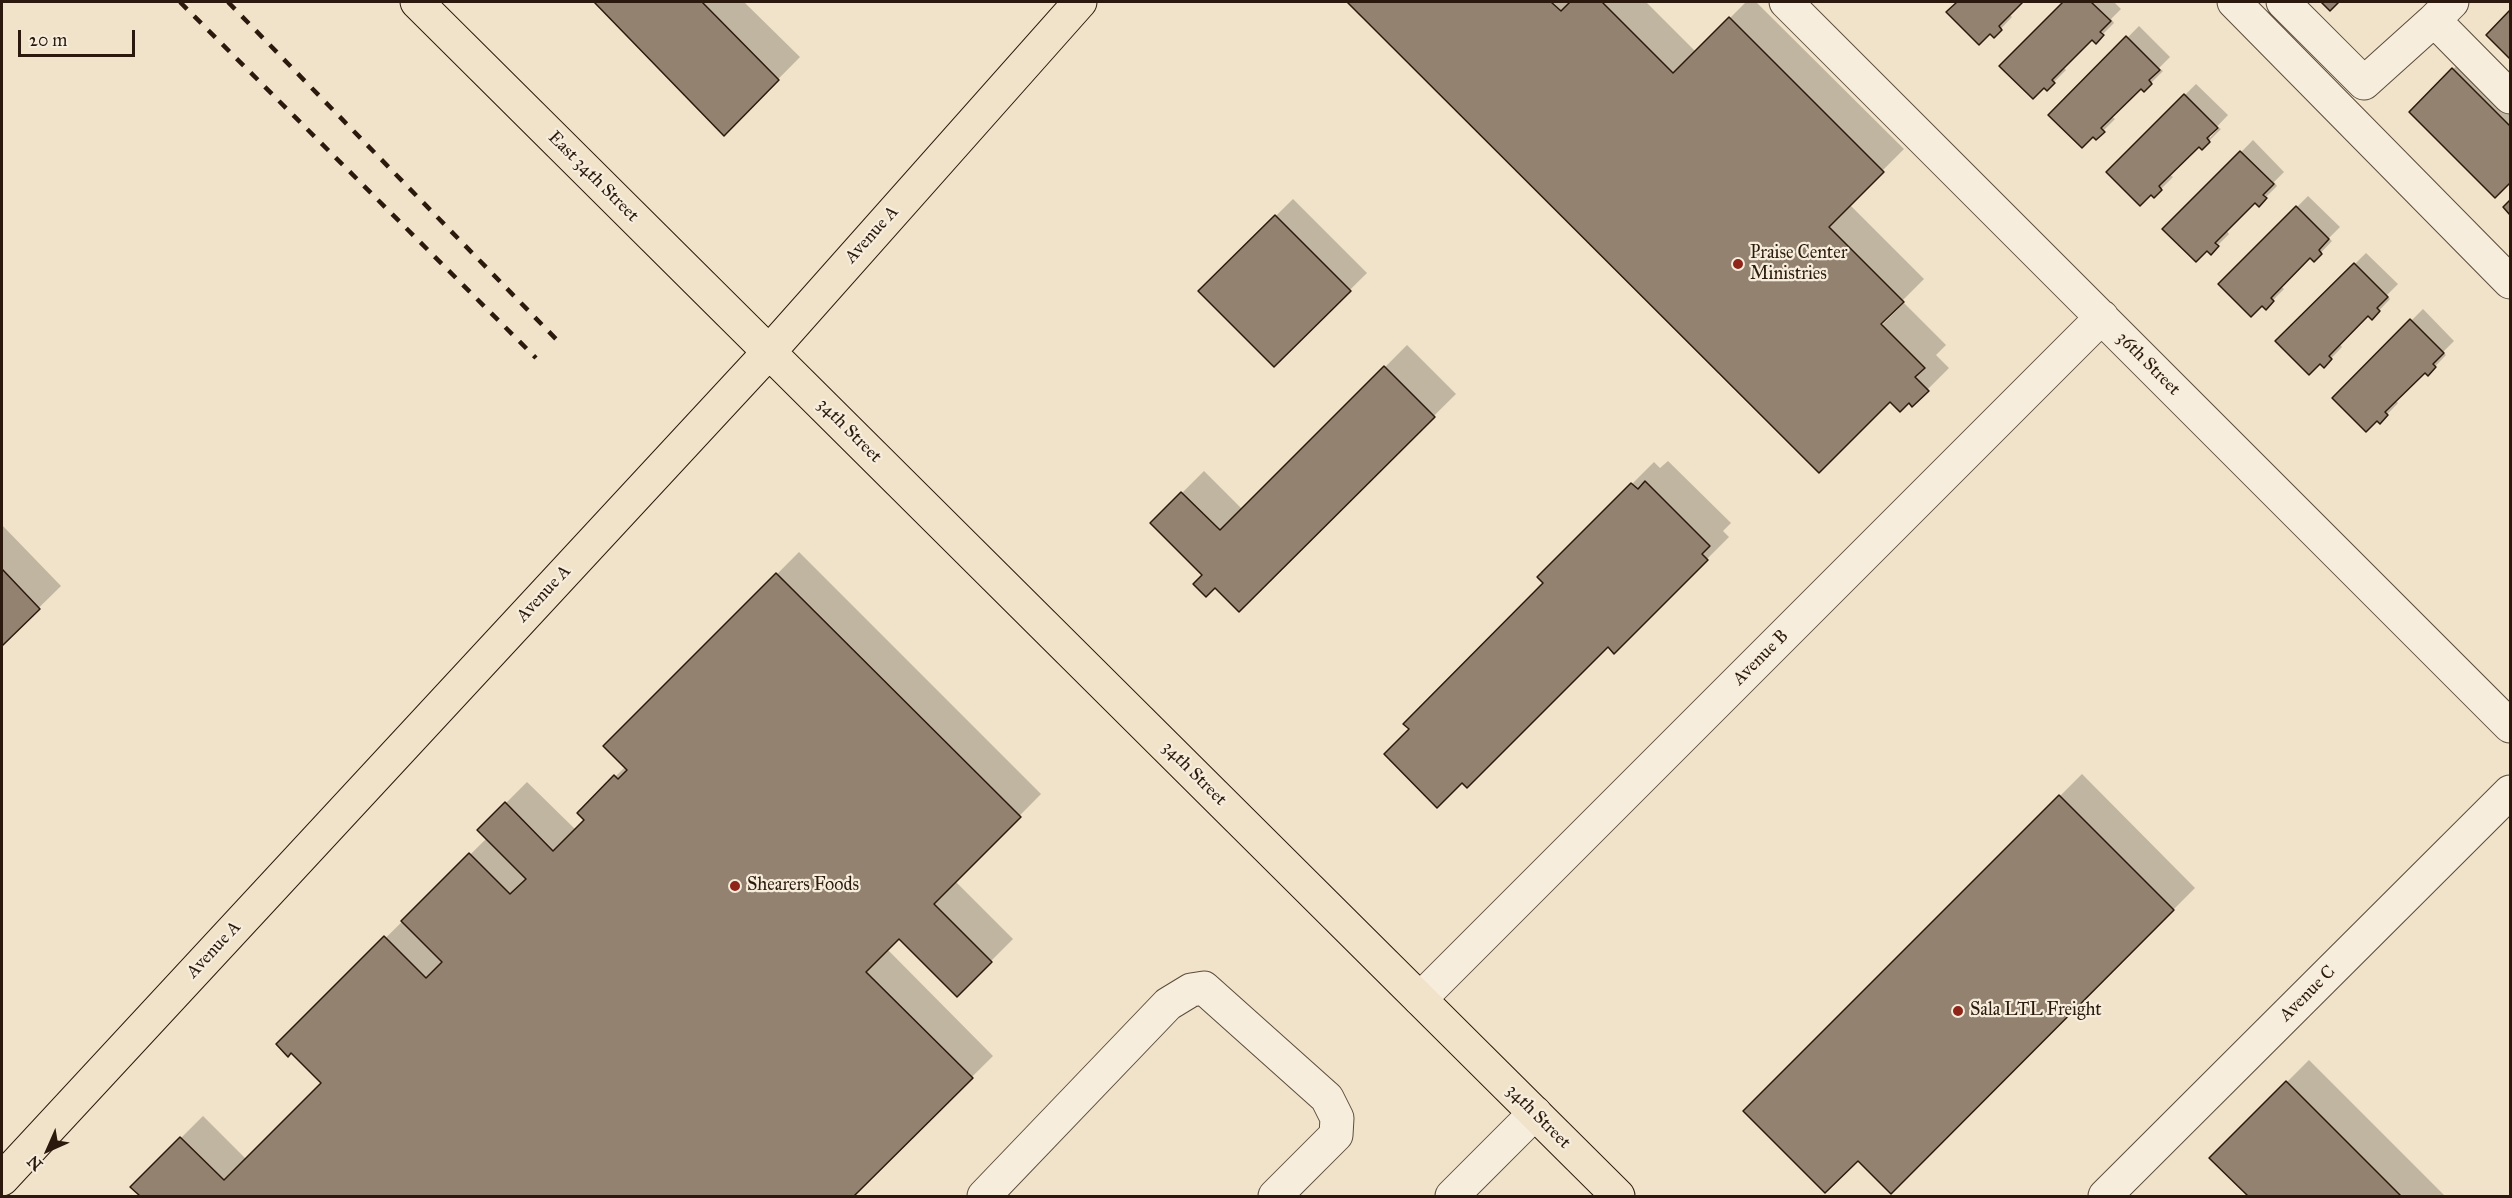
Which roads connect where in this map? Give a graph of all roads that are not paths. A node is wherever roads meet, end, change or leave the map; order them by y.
1 (417, 2) edge
2 (1080, 2) edge
3 (1786, 2) edge
4 (2234, 2) edge
5 (2283, 2) edge
6 (2443, 11) edge
7 (2511, 97) edge
8 (2511, 282) edge
9 (2102, 317) junction
10 (769, 352) junction
11 (2511, 726) edge
12 (2511, 792) edge
13 (1420, 999) junction
14 (1535, 1113) junction
15 (2, 1179) edge
16 (984, 1197) edge
17 (1275, 1197) edge
18 (1452, 1197) edge
19 (1618, 1197) edge
20 (2105, 1197) edge

1 - 10 main road, East 34th Street
2 - 10 main road, Avenue A
3 - 9 street, 36th Street
4 - 8 street
5 - 6 street
6 - 7 street
9 - 11 street, 36th Street
9 - 13 street, Avenue B
10 - 13 main road, 34th Street
10 - 15 main road, Avenue A
12 - 20 street, Avenue C
13 - 14 main road, 34th Street
14 - 18 street
14 - 19 main road, 34th Street
16 - 17 street

